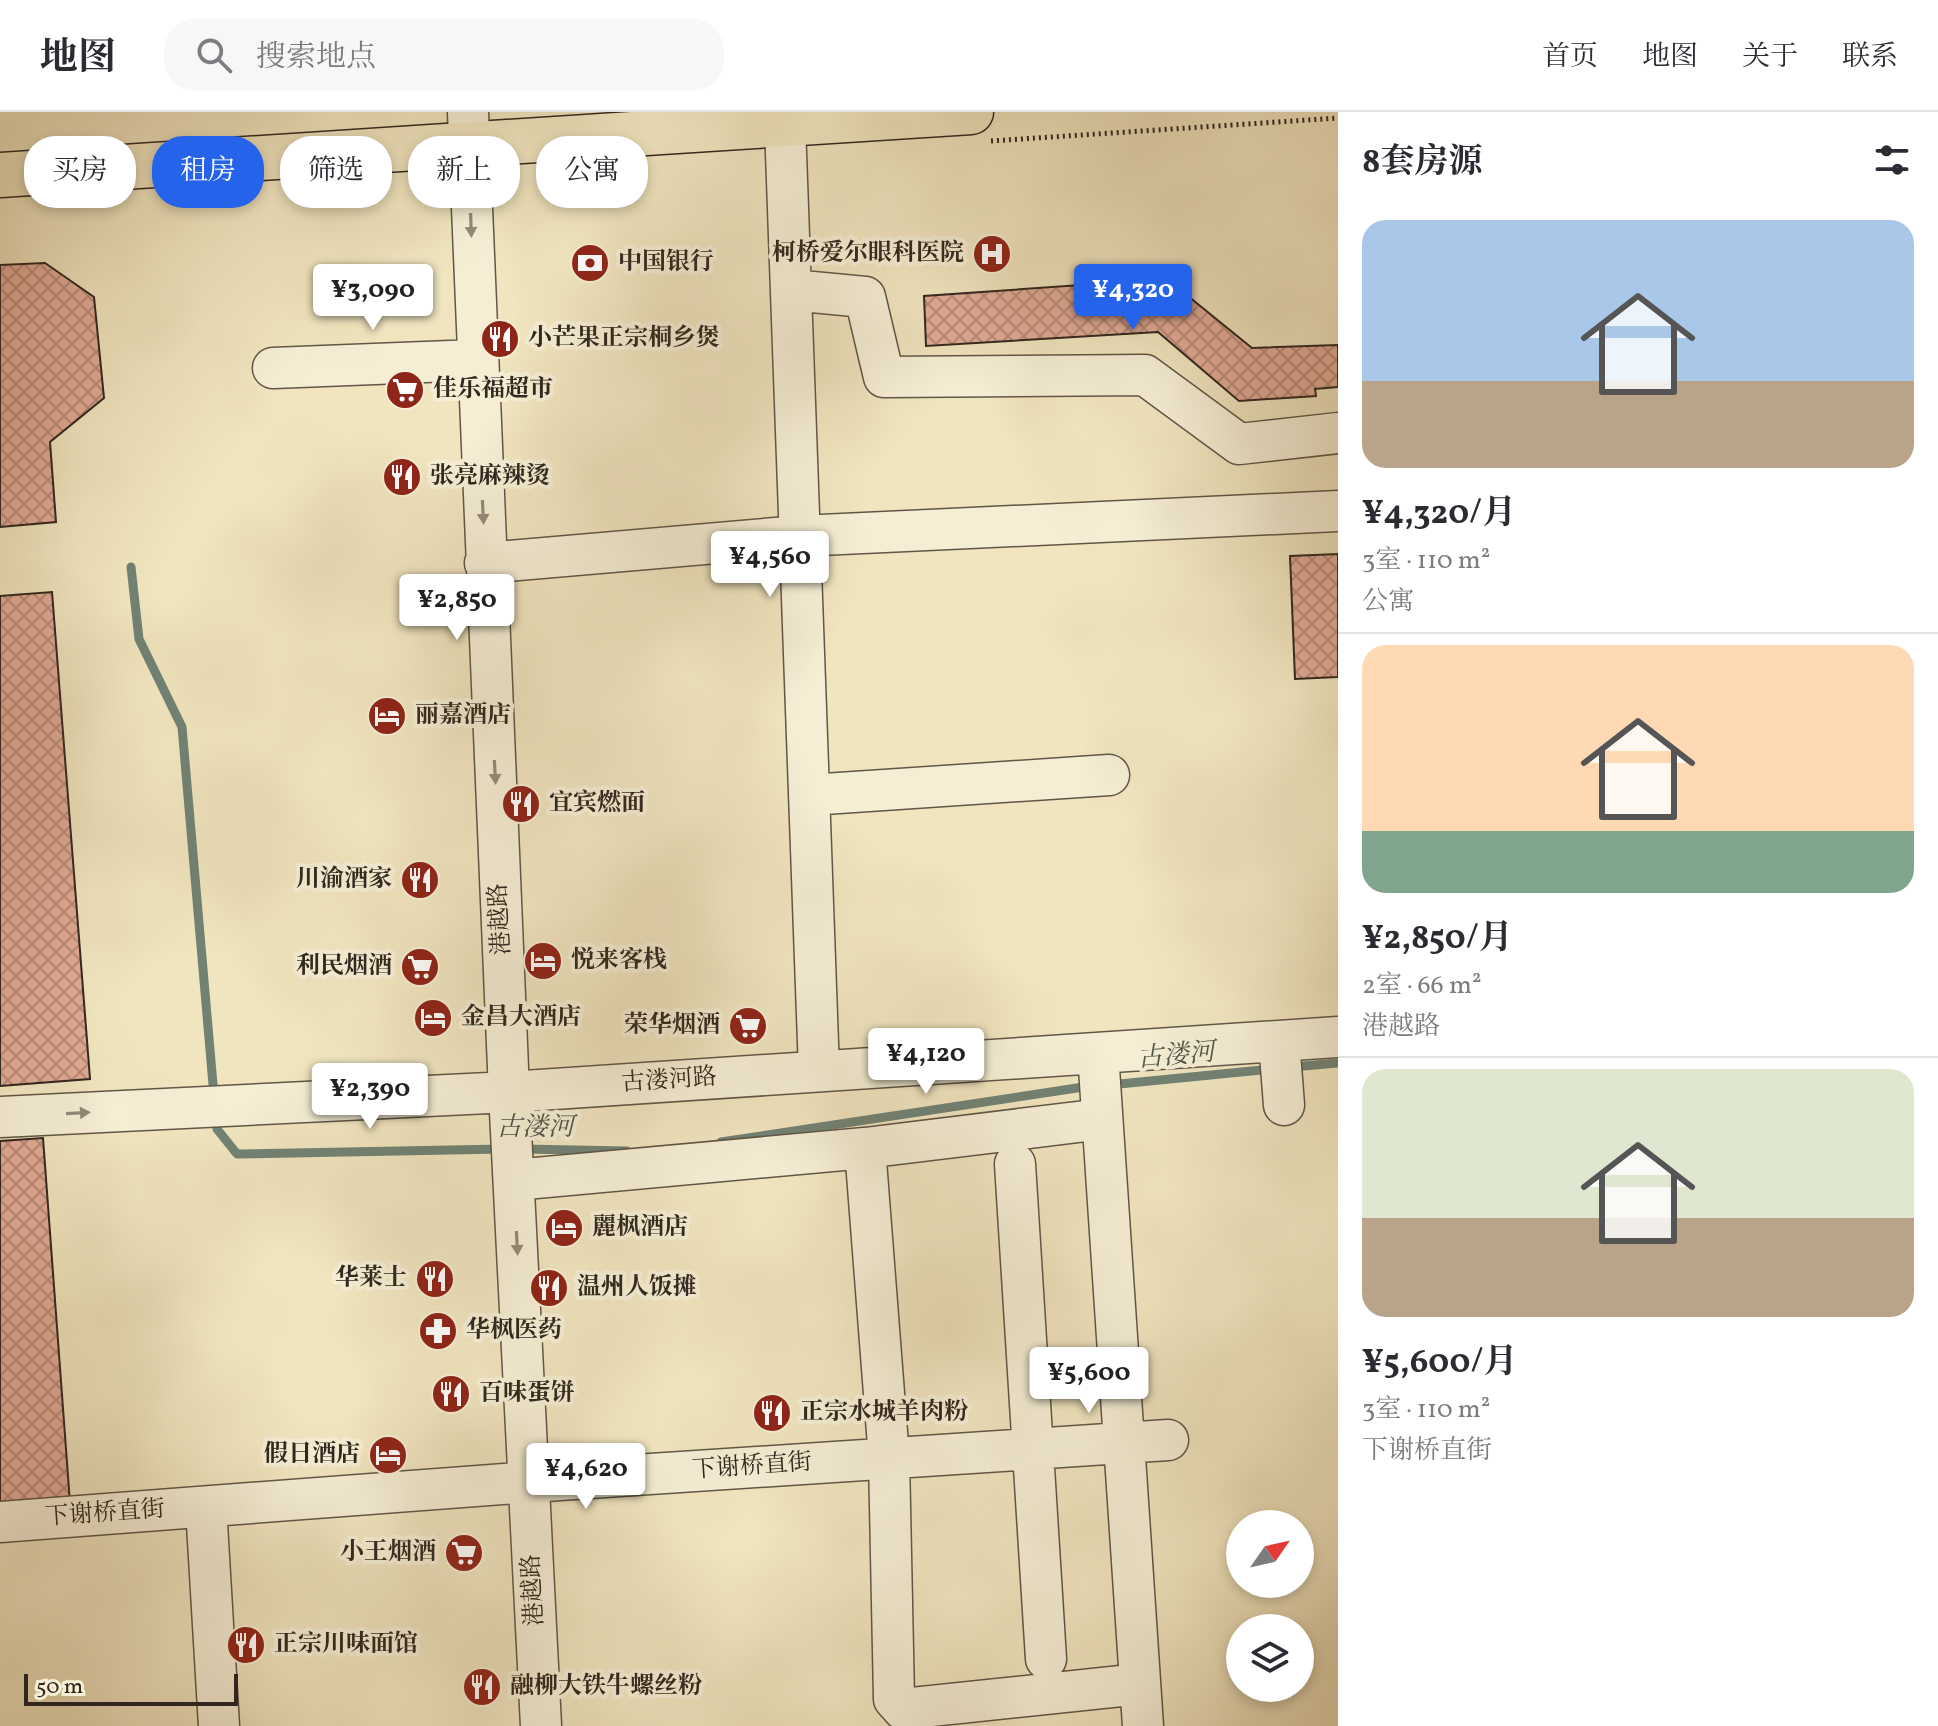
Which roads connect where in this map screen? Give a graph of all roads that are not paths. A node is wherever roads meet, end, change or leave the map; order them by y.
1 (971, 112) edge
2 (785, 125) junction
3 (468, 129) edge
4 (0, 175) edge
5 (791, 290) junction
6 (476, 360) junction
7 (273, 368) dead end
8 (1338, 433) edge
9 (1338, 511) edge
10 (799, 536) junction
11 (485, 563) junction
12 (1109, 775) dead end
13 (809, 795) junction
14 (1338, 1037) edge
15 (819, 1071) junction
16 (1100, 1085) junction
17 (509, 1092) junction
18 (0, 1117) edge
19 (865, 1148) junction
20 (513, 1160) junction
21 (1015, 1164) dead end
22 (1168, 1440) dead end
23 (1123, 1442) junction
24 (1033, 1448) junction
25 (889, 1458) junction
26 (529, 1482) junction
27 (206, 1507) junction
28 (0, 1522) edge
29 (1046, 1659) dead end
30 (1140, 1684) junction
31 (219, 1726) edge
32 (541, 1726) edge
33 (1143, 1726) edge

1 - 2 main road
2 - 3 main road
2 - 5 street
3 - 4 main road
3 -> 6 street, 港越路
5 - 8 street
5 - 10 street
6 - 7 street
6 -> 11 street, 港越路
9 - 10 street
10 - 11 street
10 - 13 street
11 -> 17 street, 港越路
12 - 13 street
13 - 15 street
14 - 16 street, 古溇河路
15 - 16 street, 古溇河路
15 - 17 street, 古溇河路
16 - 19 street
16 - 23 street
18 -> 17 street, 古溇河路
17 - 20 street, 港越路
19 - 20 street
19 - 25 street
20 -> 26 street, 港越路
21 - 24 street
22 - 23 street, 下谢桥直街
23 - 24 street, 下谢桥直街
23 - 30 street
24 - 25 street, 下谢桥直街
24 - 29 street
25 - 26 street, 下谢桥直街
25 - 30 street
26 - 27 street, 下谢桥直街
26 - 32 street, 港越路
27 - 28 street, 下谢桥直街
27 - 31 street
30 - 33 street

